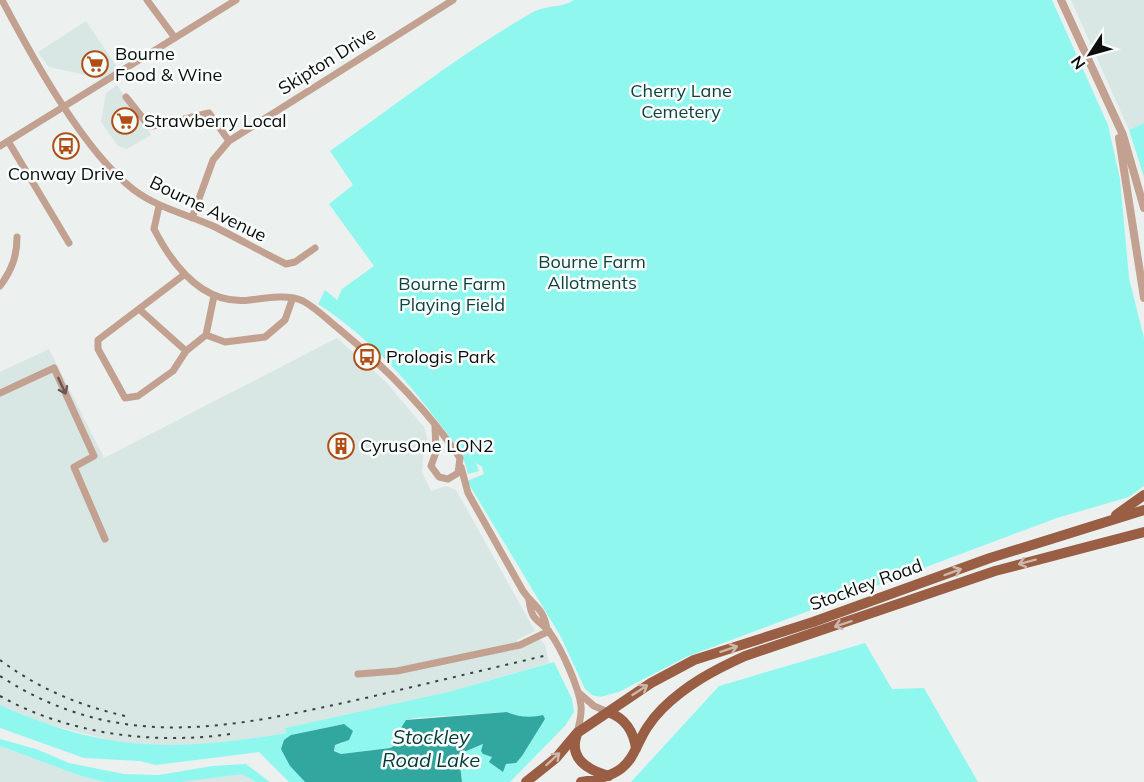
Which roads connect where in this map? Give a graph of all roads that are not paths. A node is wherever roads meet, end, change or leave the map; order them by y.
1 (2, 0) edge
2 (147, 0) edge
3 (236, 0) edge
4 (453, 0) edge
5 (1060, 0) edge
6 (175, 38) junction
7 (126, 97) dead end
8 (65, 106) junction
9 (1115, 123) junction
10 (8, 141) junction
11 (229, 141) junction
12 (0, 146) edge
13 (159, 206) junction
14 (1144, 208) edge
15 (192, 218) junction
16 (17, 237) dead end
17 (69, 243) dead end
18 (315, 248) dead end
19 (185, 274) junction
20 (0, 286) edge
21 (211, 294) junction
22 (1144, 298) edge
23 (292, 300) junction
24 (140, 309) junction
25 (207, 335) junction
26 (186, 351) junction
27 (0, 393) edge
28 (435, 426) junction
29 (454, 451) junction
30 (436, 452) junction
31 (461, 467) junction
32 (453, 477) junction
33 (468, 493) junction
34 (1144, 495) edge
35 (1144, 510) edge
36 (1109, 521) junction
37 (1144, 532) edge
38 (1144, 536) edge
39 (1124, 538) junction
40 (105, 539) dead end
41 (548, 630) junction
42 (358, 675) dead end
43 (579, 693) junction
44 (608, 712) junction
45 (577, 733) junction
46 (636, 749) junction
47 (610, 776) junction
48 (526, 782) edge
49 (581, 782) edge

1 - 8 street, Bourne Avenue
2 - 6 street
3 - 6 street
4 - 11 street, Skipton Drive
5 - 9 street
6 - 8 street
7 - 11 street
8 - 10 street
8 - 13 street, Bourne Avenue
9 - 14 street
9 - 22 street
10 - 12 street
10 - 17 street
11 - 15 street, Skipton Drive
13 - 15 street, Bourne Avenue
13 - 19 street
15 - 18 street, Bourne Avenue
16 - 20 street
19 - 21 street
19 - 24 street
21 - 23 street
21 - 25 street
23 - 25 street
23 - 28 street
24 - 26 street
24 - 26 street
25 - 26 street
27 -> 40 street
28 - 29 street
28 - 30 street
29 - 30 street
29 - 31 street
30 - 32 street
31 - 32 street
31 - 33 street
32 - 33 street
33 - 41 street
34 - 36 main road
35 - 36 main road, Stockley Road
44 -> 36 main road, Stockley Road
37 - 39 main road, Stockley Road
38 - 39 main road
39 -> 46 main road, Stockley Road
41 - 42 street
41 - 43 street
43 - 44 street
43 - 45 street
44 - 45 main road, Stockley Road
44 - 46 main road
45 - 47 main road
48 -> 45 main road, Stockley Road
46 - 47 main road, Stockley Road
47 - 49 main road

